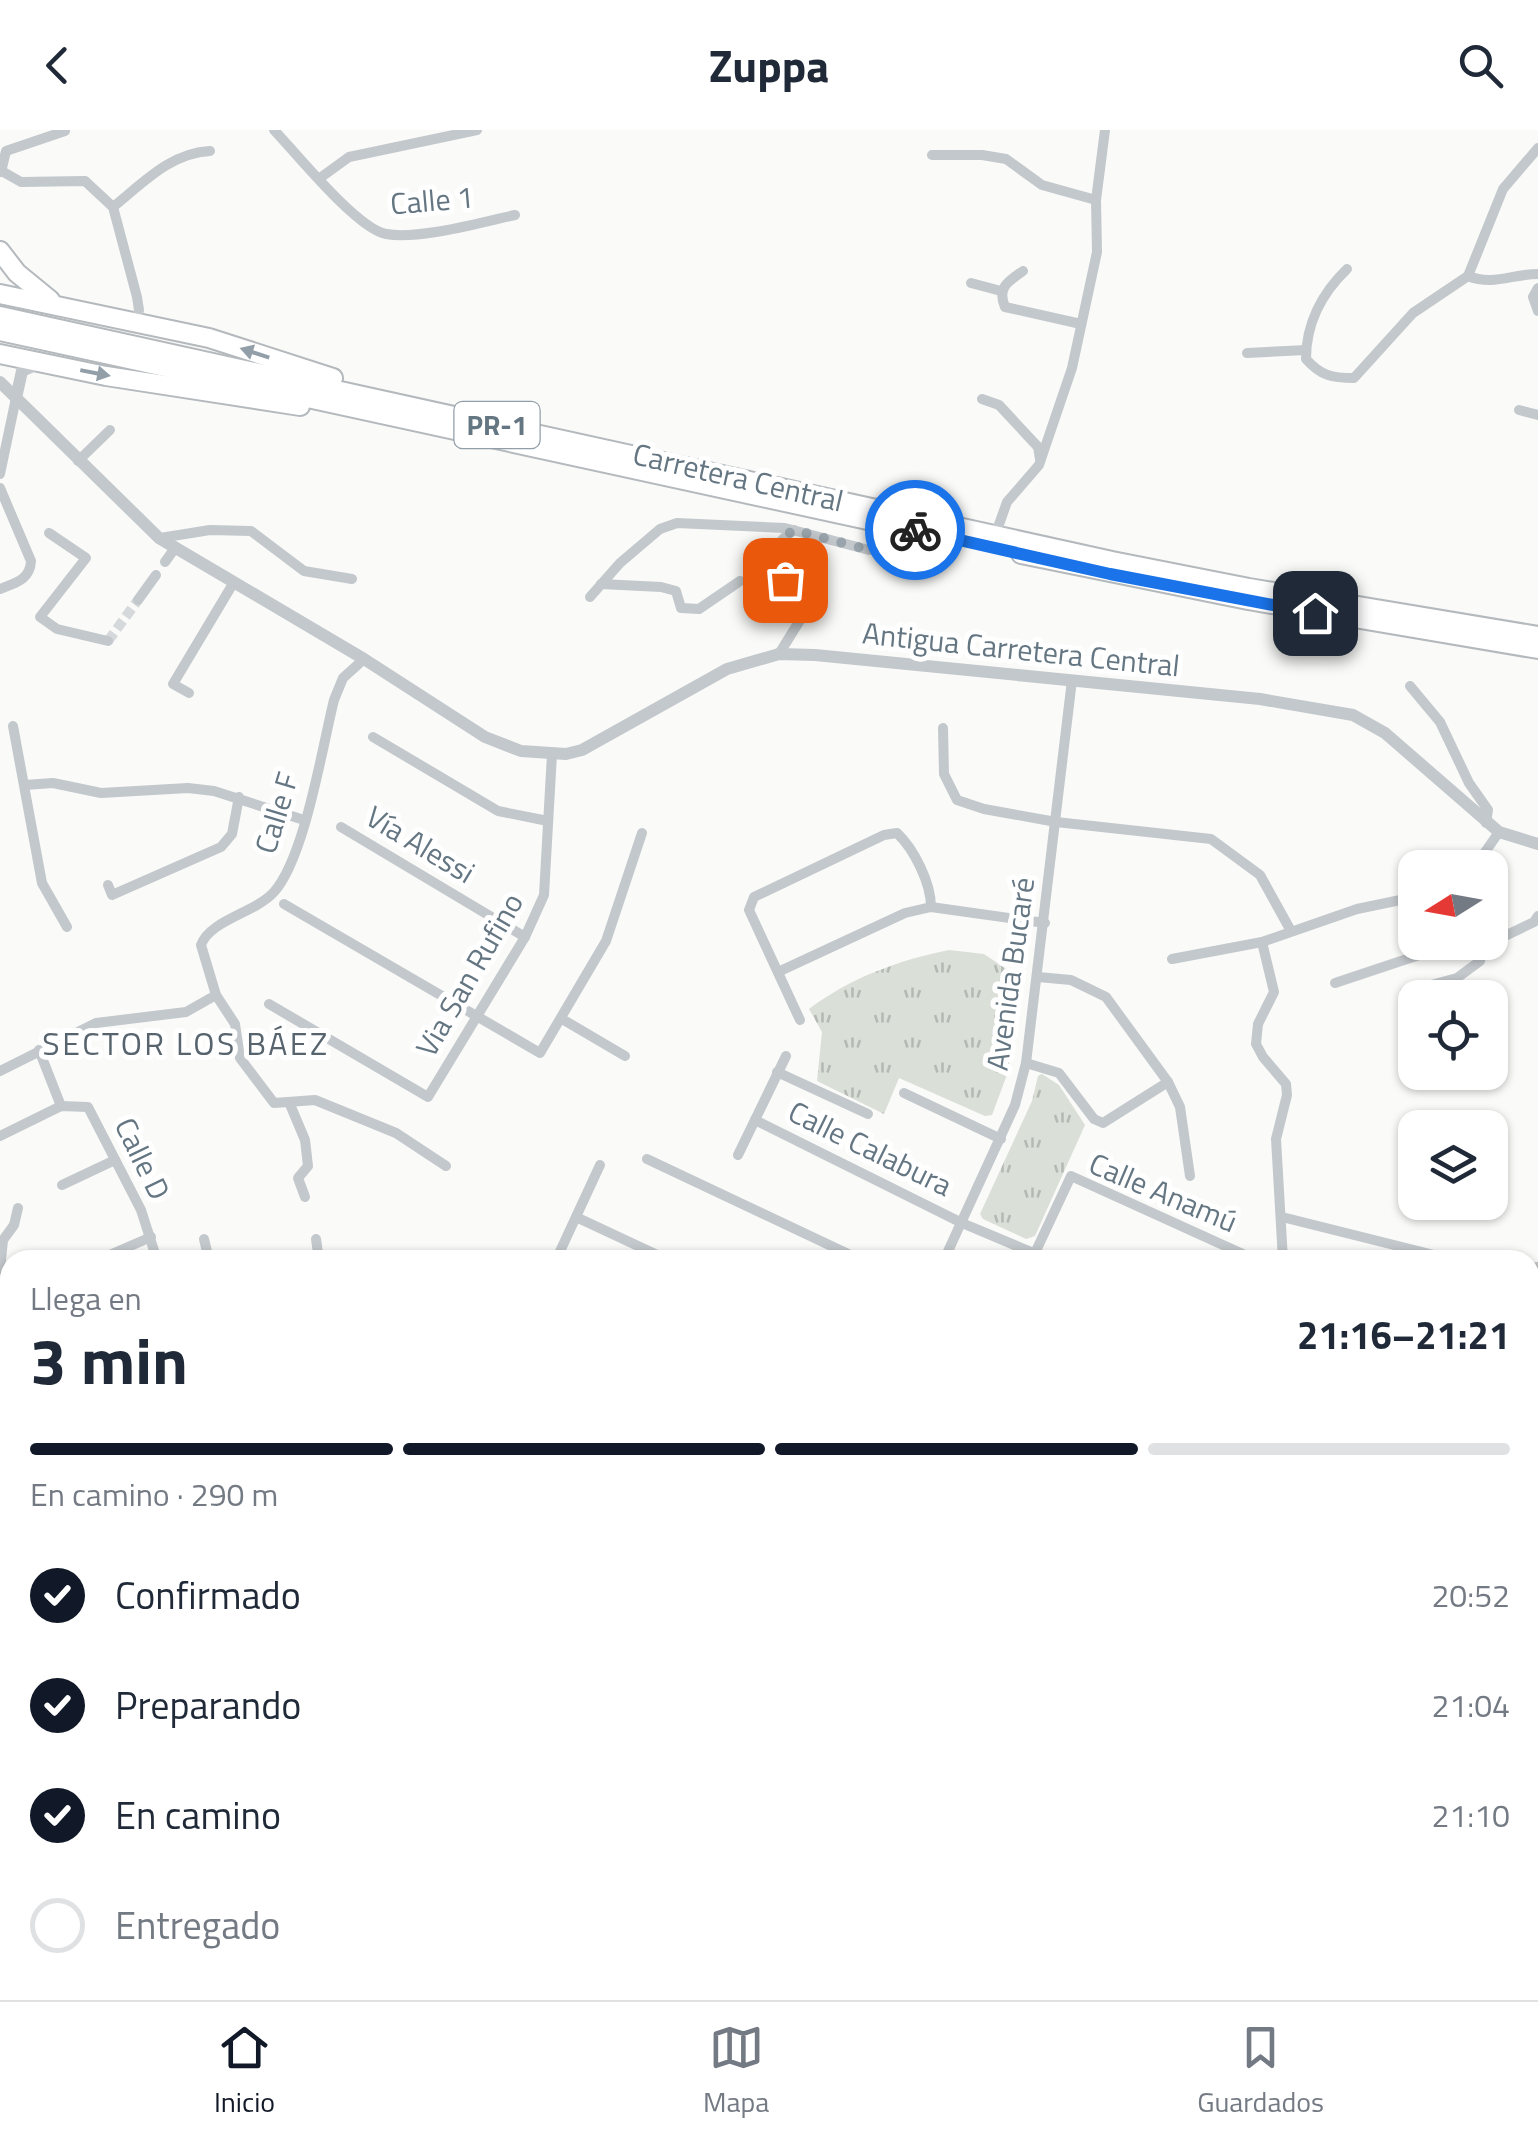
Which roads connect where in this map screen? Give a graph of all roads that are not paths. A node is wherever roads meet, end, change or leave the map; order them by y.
1 (274, 130) edge
2 (477, 130) edge
3 (1105, 130) edge
4 (65, 131) edge
5 (1538, 148) edge
6 (210, 151) dead end
7 (932, 155) dead end
8 (0, 171) edge
9 (320, 178) junction
10 (1096, 200) junction
11 (113, 207) junction
12 (515, 216) dead end
13 (0, 251) edge
14 (1348, 268) dead end
15 (1023, 272) dead end
16 (1538, 274) edge
17 (1468, 276) junction
18 (971, 283) dead end
19 (1538, 288) edge
20 (1001, 291) junction
21 (0, 294) edge
22 (59, 306) junction
23 (1538, 311) edge
24 (0, 316) edge
25 (136, 322) junction
26 (1081, 324) junction
27 (0, 330) edge
28 (1306, 350) junction
29 (1248, 353) dead end
30 (0, 354) edge
31 (41, 362) junction
32 (0, 382) edge
33 (16, 398) junction
34 (982, 399) dead end
35 (382, 407) junction
36 (1519, 410) dead end
37 (1538, 415) edge
38 (110, 430) dead end
39 (1040, 460) junction
40 (78, 461) junction
41 (0, 474) edge
42 (0, 488) edge
43 (6, 519) edge
44 (794, 530) junction
45 (914, 530) junction
46 (48, 533) dead end
47 (158, 538) junction
48 (992, 541) junction
49 (175, 548) junction
50 (165, 562) dead end
51 (156, 575) dead end
52 (352, 579) dead end
53 (740, 581) dead end
54 (234, 582) junction
55 (601, 584) junction
56 (0, 589) edge
57 (590, 597) dead end
58 (138, 600) tunnel mouth
59 (1538, 636) edge
60 (108, 642) dead end
61 (1538, 649) edge
62 (780, 654) junction
63 (364, 659) junction
64 (1072, 680) junction
65 (1410, 686) dead end
66 (188, 693) dead end
67 (13, 726) dead end
68 (943, 728) dead end
69 (373, 737) dead end
70 (552, 754) junction
71 (25, 785) junction
72 (239, 797) junction
73 (304, 820) junction
74 (548, 821) junction
75 (1056, 822) junction
76 (1486, 823) junction
77 (341, 828) dead end
78 (1499, 832) junction
79 (642, 834) dead end
80 (1538, 844) edge
81 (1486, 850) edge
82 (108, 885) dead end
83 (1398, 900) edge
84 (284, 904) dead end
85 (932, 907) junction
86 (1538, 916) edge
87 (1045, 923) junction
88 (67, 926) dead end
89 (1291, 931) junction
90 (1508, 934) edge
91 (525, 937) junction
92 (1262, 942) junction
93 (1172, 959) dead end
94 (1404, 960) edge
95 (1480, 960) edge
96 (778, 972) junction
97 (1038, 977) junction
98 (1449, 980) edge
99 (1336, 983) dead end
100 (216, 995) junction
101 (269, 1004) dead end
102 (477, 1018) junction
103 (562, 1018) junction
104 (800, 1020) dead end
105 (38, 1050) junction
106 (625, 1056) dead end
107 (786, 1056) dead end
108 (1026, 1063) junction
109 (0, 1071) edge
110 (777, 1072) junction
111 (1168, 1082) junction
112 (904, 1094) dead end
113 (289, 1102) junction
114 (62, 1106) junction
115 (868, 1114) dead end
116 (754, 1120) junction
117 (0, 1136) edge
118 (1001, 1139) junction
119 (738, 1155) dead end
120 (648, 1159) dead end
121 (115, 1160) junction
122 (446, 1166) dead end
123 (600, 1166) dead end
124 (1190, 1176) dead end
125 (62, 1185) dead end
126 (305, 1197) dead end
127 (18, 1208) dead end
128 (1282, 1217) junction
129 (576, 1218) junction
130 (962, 1222) junction
131 (151, 1237) junction
132 (204, 1239) dead end
133 (316, 1239) dead end
134 (3, 1250) edge
135 (121, 1250) edge
136 (154, 1250) edge
137 (207, 1250) edge
138 (318, 1250) edge
139 (561, 1250) edge
140 (646, 1250) edge
141 (840, 1250) edge
142 (949, 1250) edge
143 (1026, 1250) edge
144 (1037, 1250) edge
145 (1234, 1250) edge
146 (1282, 1250) edge
147 (1414, 1250) edge

1 - 9 street, Calle 1
2 - 9 street
3 - 10 street
4 - 8 street
5 - 17 street
6 - 11 street
7 - 10 street
8 - 11 street
9 - 12 street, Calle 1
10 - 26 street
11 - 25 street
13 - 22 highway
14 - 28 street
15 - 20 street
16 - 17 street
17 - 28 street
18 - 20 street
19 - 23 street
20 - 26 street
21 - 22 highway
22 - 25 highway
24 - 35 highway, Carretera Central / PR-1
35 -> 25 highway
26 - 39 street
27 - 35 highway, Carretera Central / PR-1
28 - 29 street
30 - 31 highway
31 - 33 street
31 -> 35 highway
32 - 33 street, Antigua Carretera Central
33 - 40 street, Antigua Carretera Central
33 - 41 street
34 - 39 street
35 - 45 highway, Carretera Central / PR-1
35 - 48 highway, Carretera Central / PR-1
36 - 37 street
38 - 40 street
39 - 48 street
40 - 47 street, Antigua Carretera Central
42 - 43 street
43 - 56 street
44 - 45 street
44 - 55 street
44 - 62 street
45 - 48 highway, Carretera Central / PR-1
46 - 60 street
47 - 49 street, Antigua Carretera Central
47 - 52 street
48 - 59 highway, Carretera Central / PR-1
48 - 61 highway, Carretera Central / PR-1
49 - 50 street
49 - 54 street, Antigua Carretera Central
51 - 58 street
53 - 55 street
54 - 63 street, Antigua Carretera Central
54 - 66 street
55 - 57 street
62 - 64 street, Antigua Carretera Central
62 - 70 street, Antigua Carretera Central
63 - 70 street, Antigua Carretera Central
63 - 73 street, Calle F
64 - 75 street, Avenida Bucaré
64 - 76 street, Antigua Carretera Central
65 - 76 street
67 - 71 street
68 - 75 street
69 - 74 street
70 - 74 street, Via San Rufino
71 - 72 street
71 - 88 street
72 - 73 street
72 - 82 street
73 - 100 street, Calle F
74 - 91 street, Via San Rufino
75 - 87 street, Avenida Bucaré
75 - 89 street
76 - 78 street, Antigua Carretera Central
77 - 91 street, Vía Alessi
78 - 80 street, Antigua Carretera Central
78 - 81 street
79 - 103 street
83 - 89 street
84 - 102 street
85 - 87 street
85 - 96 street
85 - 96 street
86 - 90 street
87 - 97 street, Avenida Bucaré
89 - 92 street
91 - 102 street, Via San Rufino
92 - 93 street
92 - 128 street
94 - 99 street
95 - 98 street
96 - 104 street
97 - 108 street, Avenida Bucaré
97 - 111 street
100 - 105 street
100 - 113 street, Calle F
101 - 102 street, Via San Rufino
102 - 103 street
103 - 106 street
105 - 109 street
105 - 114 street
107 - 110 street
108 - 111 street
108 - 118 street, Avenida Bucaré
110 - 115 street
110 - 116 street
111 - 124 street
112 - 118 street
113 - 122 street, Calle F
113 - 126 street
114 - 117 street
114 - 121 street, Calle D
116 - 119 street
116 - 130 street, Calle Calabura
118 - 130 street, Avenida Bucaré
120 - 141 street
121 - 125 street
121 - 131 street, Calle D
123 - 129 street
127 - 134 street
128 - 146 street
128 - 147 street
129 - 139 street
129 - 140 street
130 - 142 street, Avenida Bucaré
130 - 143 street, Calle Calabura
131 - 135 street
131 - 136 street, Calle D
132 - 137 street
133 - 138 street
144 - 145 street, Calle Anamú

